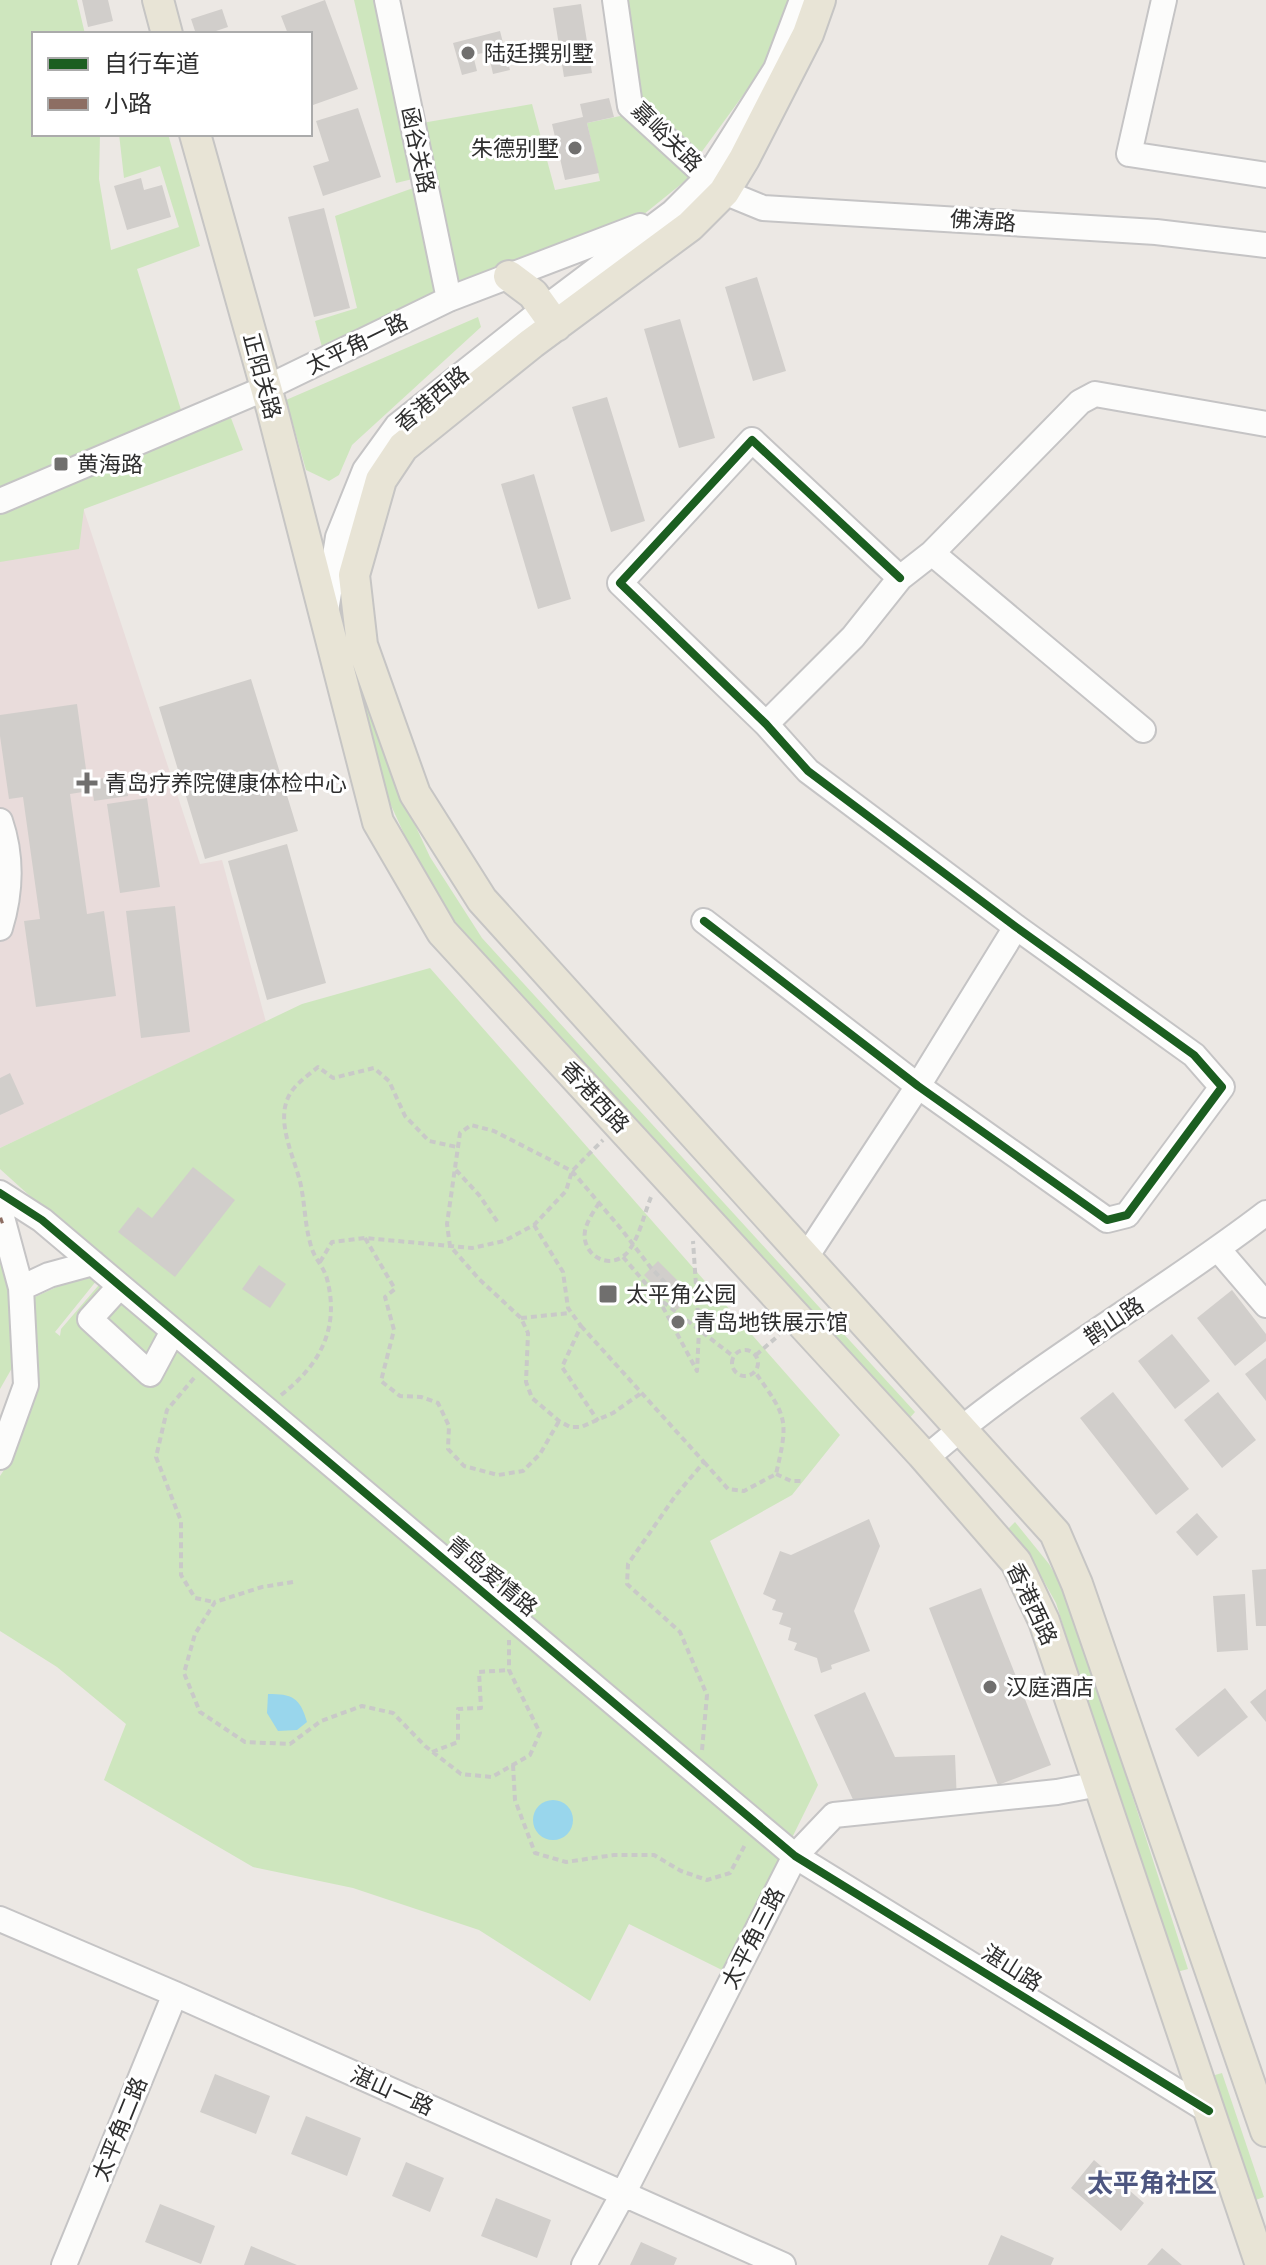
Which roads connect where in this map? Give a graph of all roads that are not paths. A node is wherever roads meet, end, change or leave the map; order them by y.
1 (158, 0) edge
2 (387, 0) edge
3 (615, 0) edge
4 (802, 0) edge
5 (820, 0) edge
6 (1164, 0) edge
7 (166, 32) edge
8 (196, 136) edge
9 (1266, 175) edge
10 (716, 185) junction
11 (1266, 245) edge
12 (509, 276) junction
13 (449, 299) junction
14 (550, 317) junction
15 (266, 388) junction
16 (1266, 424) edge
17 (0, 501) edge
18 (932, 553) junction
19 (900, 578) junction
20 (324, 619) junction
21 (766, 724) junction
22 (1143, 730) dead end
23 (0, 821) edge
24 (704, 921) dead end
25 (1016, 927) junction
26 (0, 928) edge
27 (918, 1086) junction
28 (0, 1193) edge
29 (0, 1210) edge
30 (1266, 1213) edge
31 (1218, 1249) junction
32 (806, 1257) junction
33 (93, 1263) junction
34 (120, 1286) junction
35 (21, 1288) junction
36 (1266, 1305) edge
37 (170, 1328) junction
38 (960, 1428) junction
39 (0, 1457) edge
40 (926, 1458) junction
41 (1099, 1784) junction
42 (795, 1856) junction
43 (0, 1919) edge
44 (175, 1994) junction
45 (1209, 2111) junction
46 (1266, 2131) edge
47 (623, 2194) junction
48 (64, 2265) edge
49 (584, 2265) edge
50 (783, 2265) edge
51 (1261, 2265) edge

1 - 7 main road
2 - 13 street, 函谷关路
3 - 10 street, 嘉峪关路
4 - 10 street, 香港西路
5 - 10 main road, 香港西路
6 - 9 street
8 - 15 main road, 正阳关路
10 - 11 street, 佛涛路
10 - 12 street, 太平角一路
10 - 14 main road, 香港西路
12 - 13 street, 太平角一路
12 - 14 main road
13 - 15 street, 太平角一路
14 - 20 street, 香港西路
14 - 32 main road, 香港西路
15 - 17 street, 太平角一路
15 - 20 main road, 正阳关路
16 - 18 street
18 - 19 street
18 - 22 street
19 - 21 street
19 - 21 street
20 - 40 main road, 香港西路
21 - 25 street
23 - 26 street
24 - 27 street
25 - 27 street
25 - 27 street
27 - 32 street
28 - 33 street, 青岛爱情路
29 - 35 street
30 - 31 street, 鹊山路
31 - 36 street
31 - 38 street, 鹊山路
32 - 38 main road, 香港西路
33 - 34 street, 青岛爱情路
33 - 35 street
34 - 37 street, 青岛爱情路
34 - 37 street
35 - 39 street
37 - 42 street, 青岛爱情路
38 - 40 street, 鹊山路
38 - 46 main road, 香港西路
40 - 41 main road, 香港西路
41 - 42 street, 太平角三路
41 - 45 main road, 香港西路
42 - 45 street, 湛山路
42 - 47 street, 太平角三路
43 - 44 street, 湛山一路
44 - 47 street, 湛山一路
44 - 48 street, 太平角二路
45 - 51 main road, 香港西路
47 - 49 street, 太平角三路
47 - 50 street, 湛山一路

